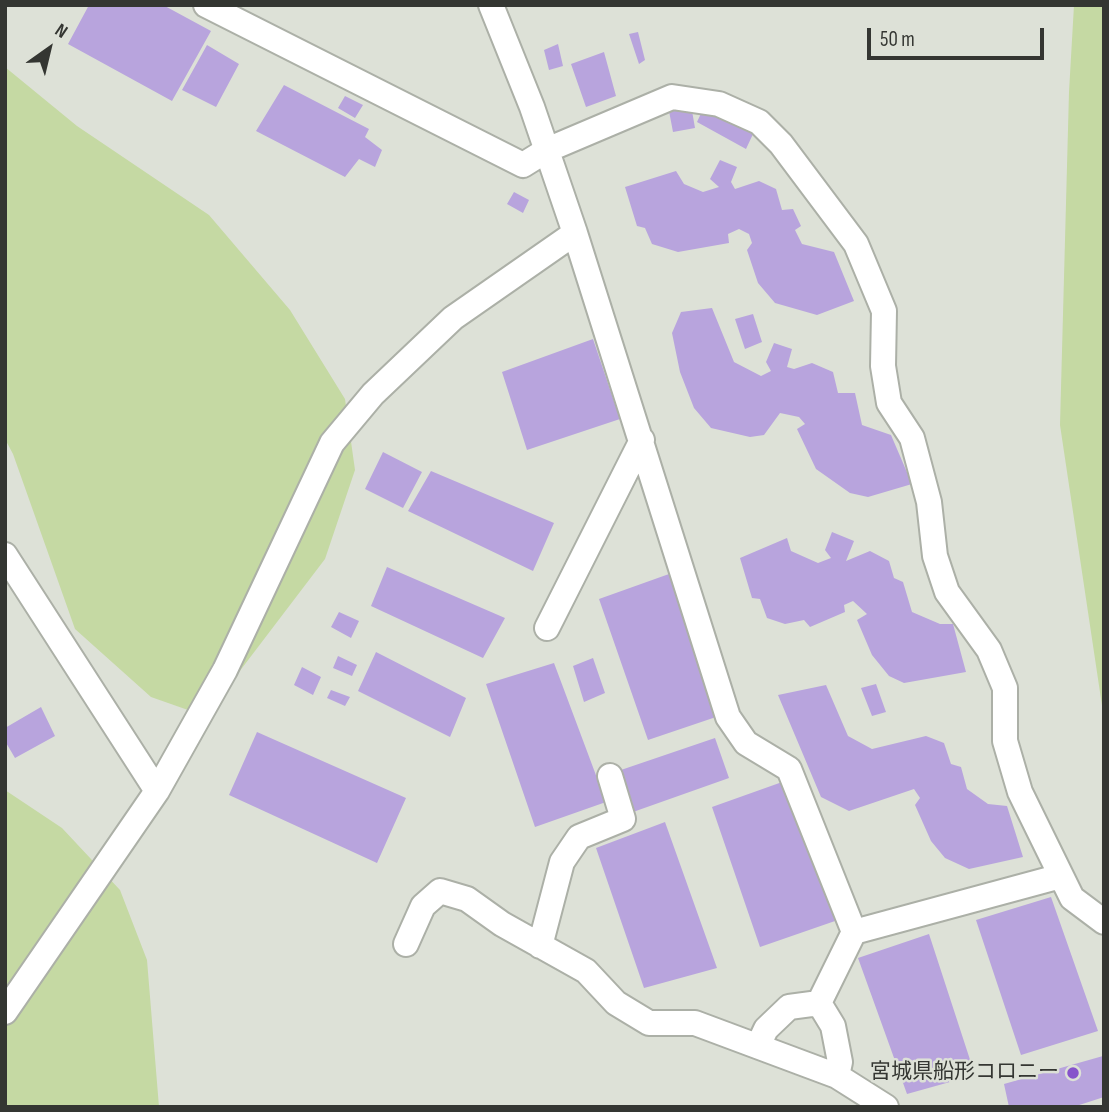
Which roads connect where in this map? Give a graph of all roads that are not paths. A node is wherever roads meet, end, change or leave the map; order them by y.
1 (206, 5) edge
2 (236, 5) edge
3 (491, 5) edge
4 (251, 28) junction
5 (547, 150) junction
6 (575, 233) junction
7 (642, 440) junction
8 (5, 555) edge
9 (547, 628) dead end
10 (610, 776) dead end
11 (157, 791) junction
12 (1061, 876) junction
13 (1104, 922) edge
14 (854, 932) junction
15 (407, 944) dead end
16 (540, 946) junction
17 (819, 1003) junction
18 (5, 1012) edge
19 (758, 1046) junction
20 (836, 1076) junction
21 (886, 1107) edge

1 - 4 street
2 - 4 street
3 - 5 street
4 - 5 street
5 - 6 street
5 - 12 street
6 - 7 street
6 - 11 street
7 - 9 street
7 - 14 street
8 - 11 street
10 - 16 street
11 - 18 street
12 - 13 street
12 - 14 street
14 - 17 street
15 - 16 street
16 - 19 street
17 - 19 street
17 - 20 street
19 - 20 street
20 - 21 street

